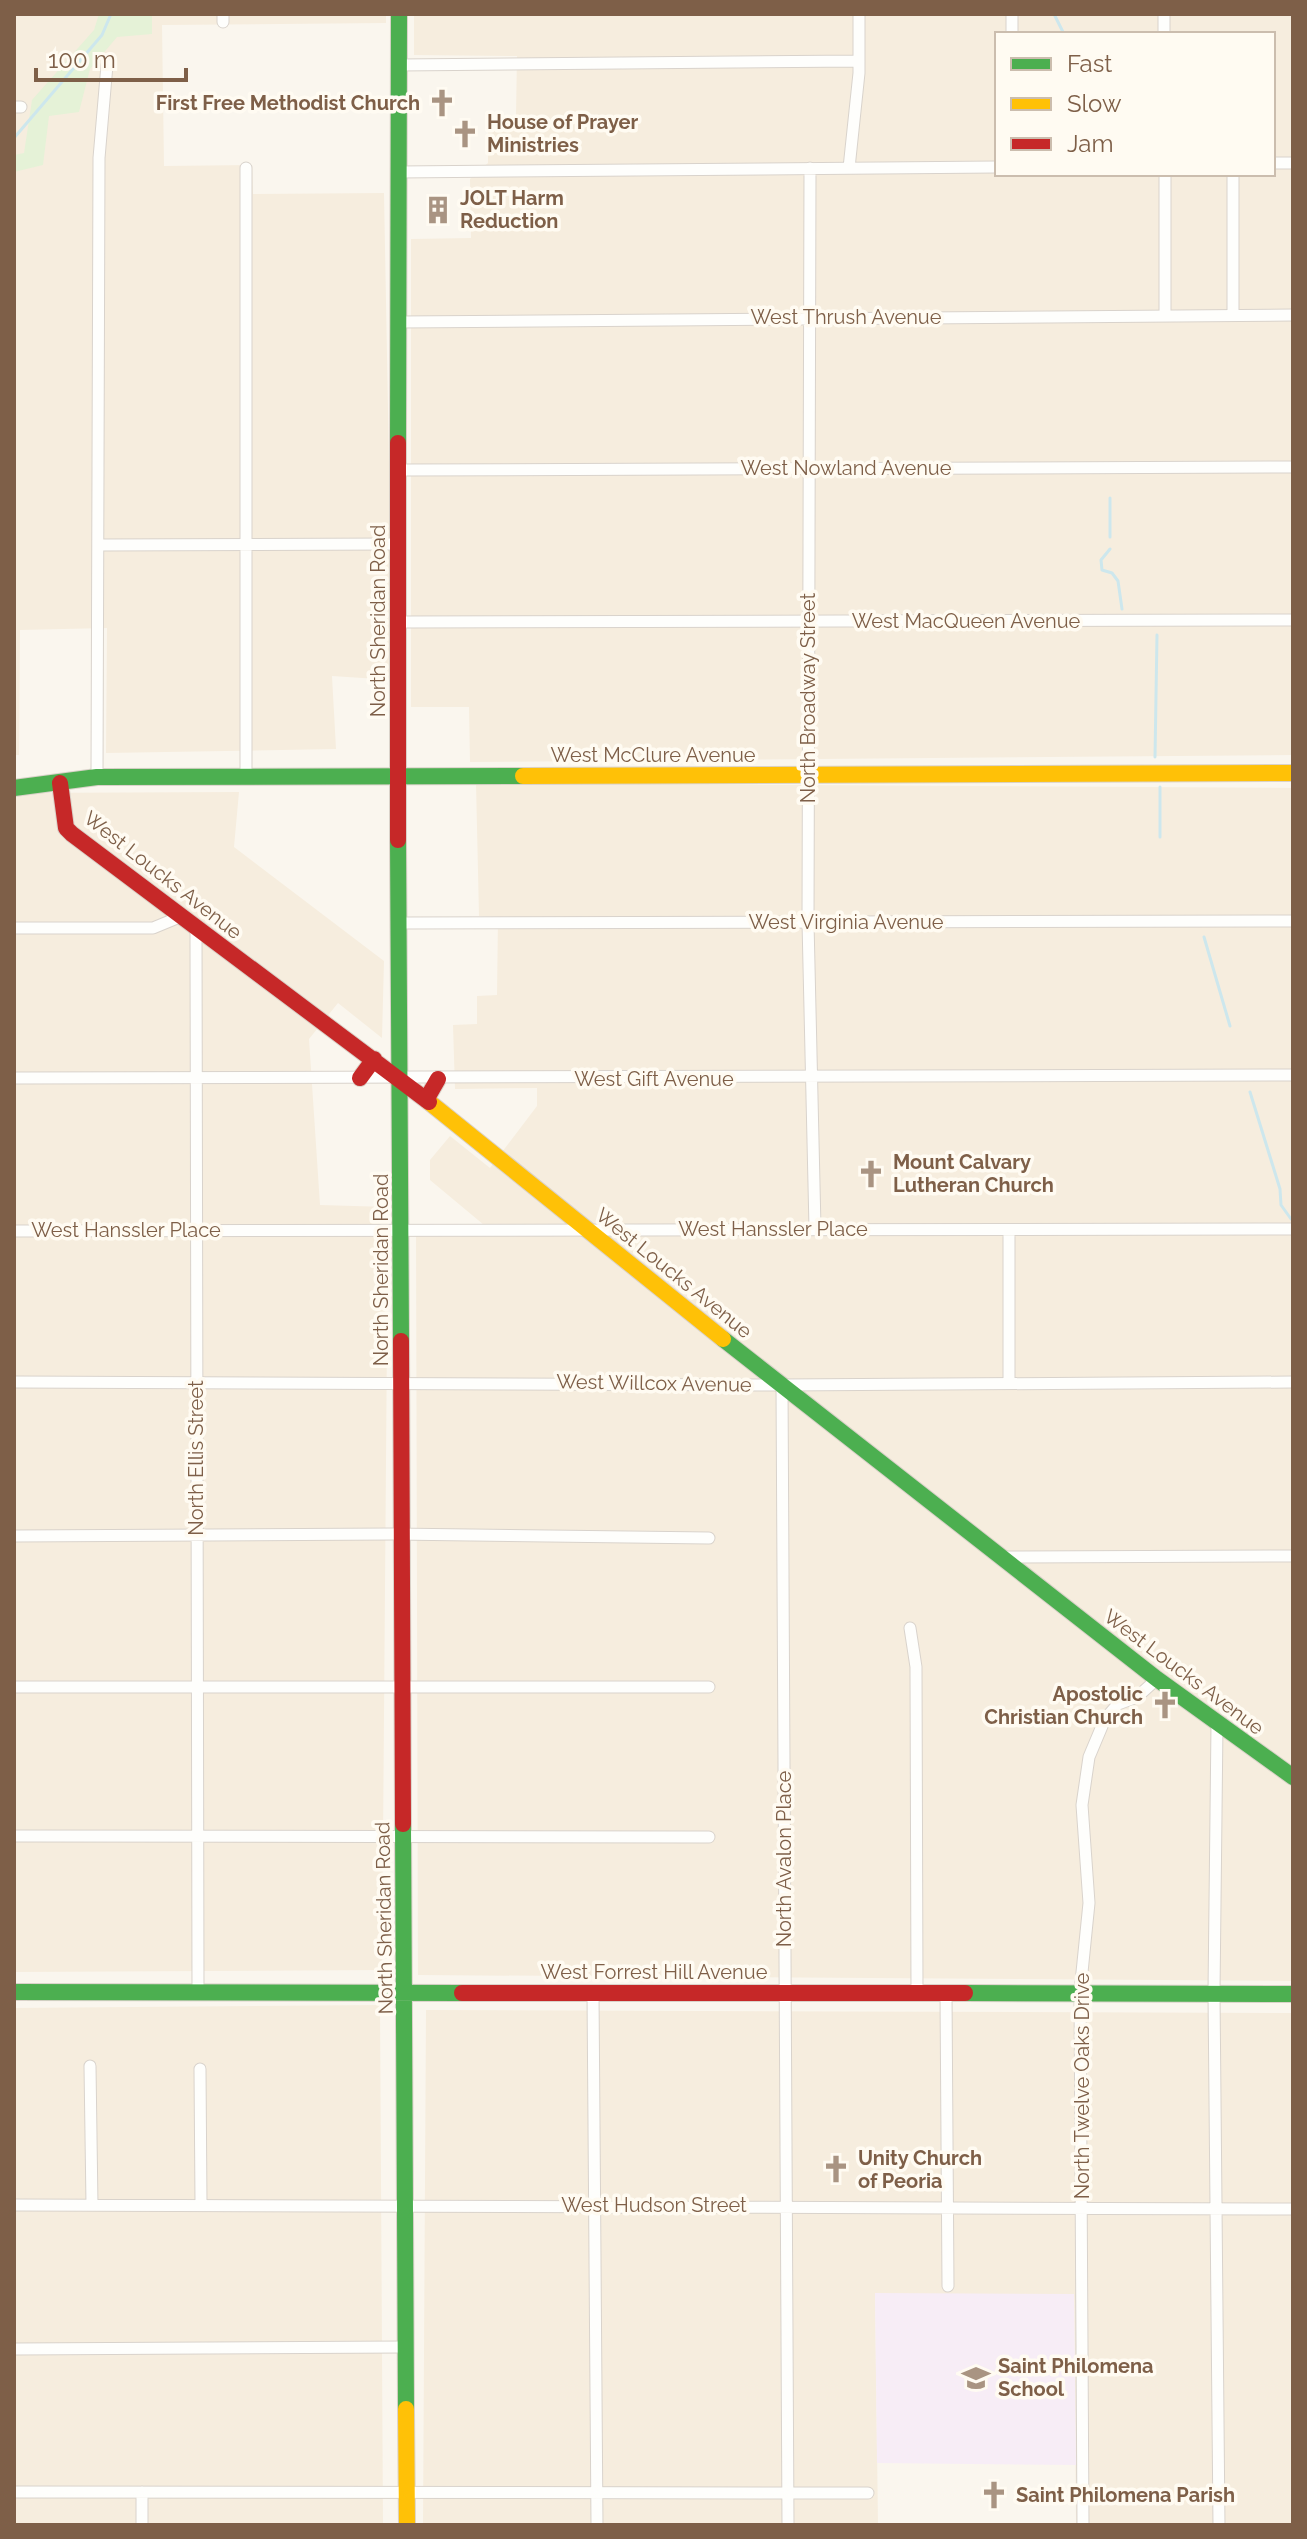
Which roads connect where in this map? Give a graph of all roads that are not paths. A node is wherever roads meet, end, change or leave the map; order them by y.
1 (399, 14) edge
2 (859, 14) edge
3 (859, 61) junction
4 (107, 65) dead end
5 (399, 65) junction
6 (995, 167) edge
7 (246, 168) dead end
8 (810, 168) junction
9 (849, 168) junction
10 (399, 172) junction
11 (1165, 176) edge
12 (1233, 176) edge
13 (1165, 315) junction
14 (1233, 315) junction
15 (1293, 315) edge
16 (808, 317) junction
17 (399, 322) junction
18 (1293, 467) edge
19 (808, 468) junction
20 (399, 470) junction
21 (399, 544) junction
22 (99, 545) junction
23 (246, 545) junction
24 (1293, 620) edge
25 (807, 621) junction
26 (399, 622) junction
27 (1293, 773) edge
28 (808, 774) junction
29 (246, 776) junction
30 (398, 776) junction
31 (97, 777) junction
32 (60, 783) junction
33 (14, 788) edge
34 (182, 916) junction
35 (1293, 921) edge
36 (808, 922) junction
37 (399, 923) junction
38 (196, 927) junction
39 (14, 928) edge
40 (374, 1059) junction
41 (1293, 1075) edge
42 (195, 1077) junction
43 (14, 1078) edge
44 (360, 1078) junction
45 (812, 1078) junction
46 (400, 1079) junction
47 (438, 1079) junction
48 (426, 1100) junction
49 (815, 1228) junction
50 (1293, 1229) edge
51 (196, 1230) junction
52 (400, 1230) junction
53 (589, 1230) junction
54 (1009, 1230) junction
55 (14, 1231) edge
56 (14, 1382) edge
57 (401, 1382) junction
58 (1293, 1382) edge
59 (195, 1383) junction
60 (1009, 1383) junction
61 (782, 1385) junction
62 (196, 1534) junction
63 (401, 1534) junction
64 (14, 1536) edge
65 (709, 1538) dead end
66 (1293, 1556) edge
67 (1002, 1557) junction
68 (910, 1628) dead end
69 (1157, 1679) junction
70 (403, 1685) junction
71 (196, 1686) junction
72 (14, 1687) edge
73 (709, 1687) dead end
74 (1217, 1724) junction
75 (1293, 1777) edge
76 (403, 1835) junction
77 (14, 1836) edge
78 (197, 1836) junction
79 (709, 1837) dead end
80 (198, 1990) junction
81 (405, 1990) junction
82 (14, 1992) edge
83 (593, 1992) junction
84 (785, 1992) junction
85 (917, 1992) junction
86 (1080, 1992) junction
87 (946, 1993) junction
88 (1214, 1993) junction
89 (1293, 1994) edge
90 (90, 2066) dead end
91 (200, 2069) dead end
92 (201, 2204) junction
93 (405, 2204) junction
94 (14, 2205) edge
95 (92, 2205) junction
96 (595, 2205) junction
97 (786, 2206) junction
98 (946, 2207) junction
99 (1082, 2208) junction
100 (1217, 2209) junction
101 (1293, 2209) edge
102 (948, 2286) dead end
103 (406, 2347) junction
104 (14, 2349) edge
105 (407, 2491) junction
106 (597, 2491) junction
107 (14, 2492) edge
108 (142, 2492) junction
109 (788, 2493) junction
110 (868, 2493) dead end
111 (142, 2525) edge
112 (407, 2525) edge
113 (597, 2525) edge
114 (788, 2525) edge
115 (1083, 2525) edge
116 (1219, 2525) edge

1 - 5 main road, North Sheridan Road
2 - 3 street
3 - 5 street
3 - 9 street
4 - 22 street
5 - 10 main road, North Sheridan Road
6 - 9 street
7 - 23 street
8 - 9 street
8 - 10 street
8 - 16 street, North Broadway Street
10 - 17 main road, North Sheridan Road
11 - 13 street
12 - 14 street
13 - 14 street, West Thrush Avenue
13 - 16 street, West Thrush Avenue
14 - 15 street, West Thrush Avenue
16 - 17 street, West Thrush Avenue
16 - 19 street, North Broadway Street
17 - 20 main road, North Sheridan Road
18 - 19 street, West Nowland Avenue
19 - 20 street, West Nowland Avenue
19 - 25 street, North Broadway Street
20 - 21 main road, North Sheridan Road
21 - 23 street
21 - 26 main road, North Sheridan Road
22 - 23 street
22 - 31 street
23 - 29 street
24 - 25 street, West MacQueen Avenue
25 - 26 street, West MacQueen Avenue
25 - 28 street, North Broadway Street
26 - 30 main road, North Sheridan Road
27 - 28 main road, West McClure Avenue
28 - 30 main road, West McClure Avenue
28 - 36 street, North Broadway Street
29 - 30 main road, West McClure Avenue
29 - 31 main road, West McClure Avenue
30 - 37 main road, North Sheridan Road
31 - 32 main road, West McClure Avenue
32 - 33 main road, West McClure Avenue
32 - 34 main road, West Loucks Avenue
34 - 38 main road, West Loucks Avenue
34 - 39 street
35 - 36 street, West Virginia Avenue
36 - 37 street, West Virginia Avenue
36 - 45 street, North Broadway Street
37 - 46 main road, North Sheridan Road
38 - 40 main road, West Loucks Avenue
38 - 42 street, North Ellis Street
40 - 44 main road
40 - 46 main road, West Loucks Avenue
41 - 45 street, West Gift Avenue
42 - 43 street, West Gift Avenue
42 - 44 street, West Gift Avenue
42 - 51 street, North Ellis Street
44 - 46 street, West Gift Avenue
45 - 47 street, West Gift Avenue
45 - 49 street, North Broadway Street
46 - 47 street, West Gift Avenue
46 - 48 main road, West Loucks Avenue
46 - 52 main road, North Sheridan Road
47 - 48 main road
48 - 53 main road, West Loucks Avenue
49 - 53 street, West Hanssler Place
49 - 54 street, West Hanssler Place
50 - 54 street, West Hanssler Place
51 - 52 street, West Hanssler Place
51 - 55 street, West Hanssler Place
51 - 59 street, North Ellis Street
52 - 53 street, West Hanssler Place
52 - 57 main road, North Sheridan Road
53 - 61 main road, West Loucks Avenue
54 - 60 street
56 - 59 street, West Willcox Avenue
57 - 59 street, West Willcox Avenue
57 - 61 street, West Willcox Avenue
57 - 63 main road, North Sheridan Road
58 - 60 street, West Willcox Avenue
59 - 62 street, North Ellis Street
60 - 61 street, West Willcox Avenue
61 - 67 main road, West Loucks Avenue
61 - 84 street, North Avalon Place
62 - 63 street
62 - 64 street
62 - 71 street, North Ellis Street
63 - 65 street
63 - 70 main road, North Sheridan Road
66 - 67 street
67 - 69 main road, West Loucks Avenue
68 - 85 street
69 - 74 main road, West Loucks Avenue
69 - 86 street, North Twelve Oaks Drive
70 - 71 street
70 - 73 street
70 - 76 main road, North Sheridan Road
71 - 72 street
71 - 78 street, North Ellis Street
74 - 75 main road, West Loucks Avenue
74 - 88 street
76 - 78 street
76 - 79 street
76 - 81 main road, North Sheridan Road
77 - 78 street
78 - 80 street, North Ellis Street
80 - 81 main road, West Forrest Hill Avenue
80 - 82 main road, West Forrest Hill Avenue
81 - 83 main road, West Forrest Hill Avenue
81 - 93 main road, North Sheridan Road
83 - 84 main road, West Forrest Hill Avenue
83 - 96 street
84 - 85 main road, West Forrest Hill Avenue
84 - 97 street, North Avalon Place
85 - 87 main road, West Forrest Hill Avenue
86 - 87 main road, West Forrest Hill Avenue
86 - 88 main road, West Forrest Hill Avenue
86 - 99 street, North Twelve Oaks Drive
87 - 98 street
88 - 89 main road, West Forrest Hill Avenue
88 - 100 street
90 - 95 street
91 - 92 street
92 - 93 street, West Hudson Street
92 - 95 street, West Hudson Street
93 - 96 street, West Hudson Street
93 - 103 main road, North Sheridan Road
94 - 95 street, West Hudson Street
96 - 97 street, West Hudson Street
96 - 106 street
97 - 98 street, West Hudson Street
97 - 109 street, North Avalon Place
98 - 99 street, West Hudson Street
98 - 102 street
99 - 100 street, West Hudson Street
99 - 115 street, North Twelve Oaks Drive
100 - 101 street, West Hudson Street
100 - 116 street
103 - 104 street
103 - 105 main road, North Sheridan Road
105 - 106 street
105 - 108 street
105 - 112 main road, North Sheridan Road
106 - 109 street
106 - 113 street
107 - 108 street
108 - 111 street
109 - 110 street
109 - 114 street, North Avalon Place

